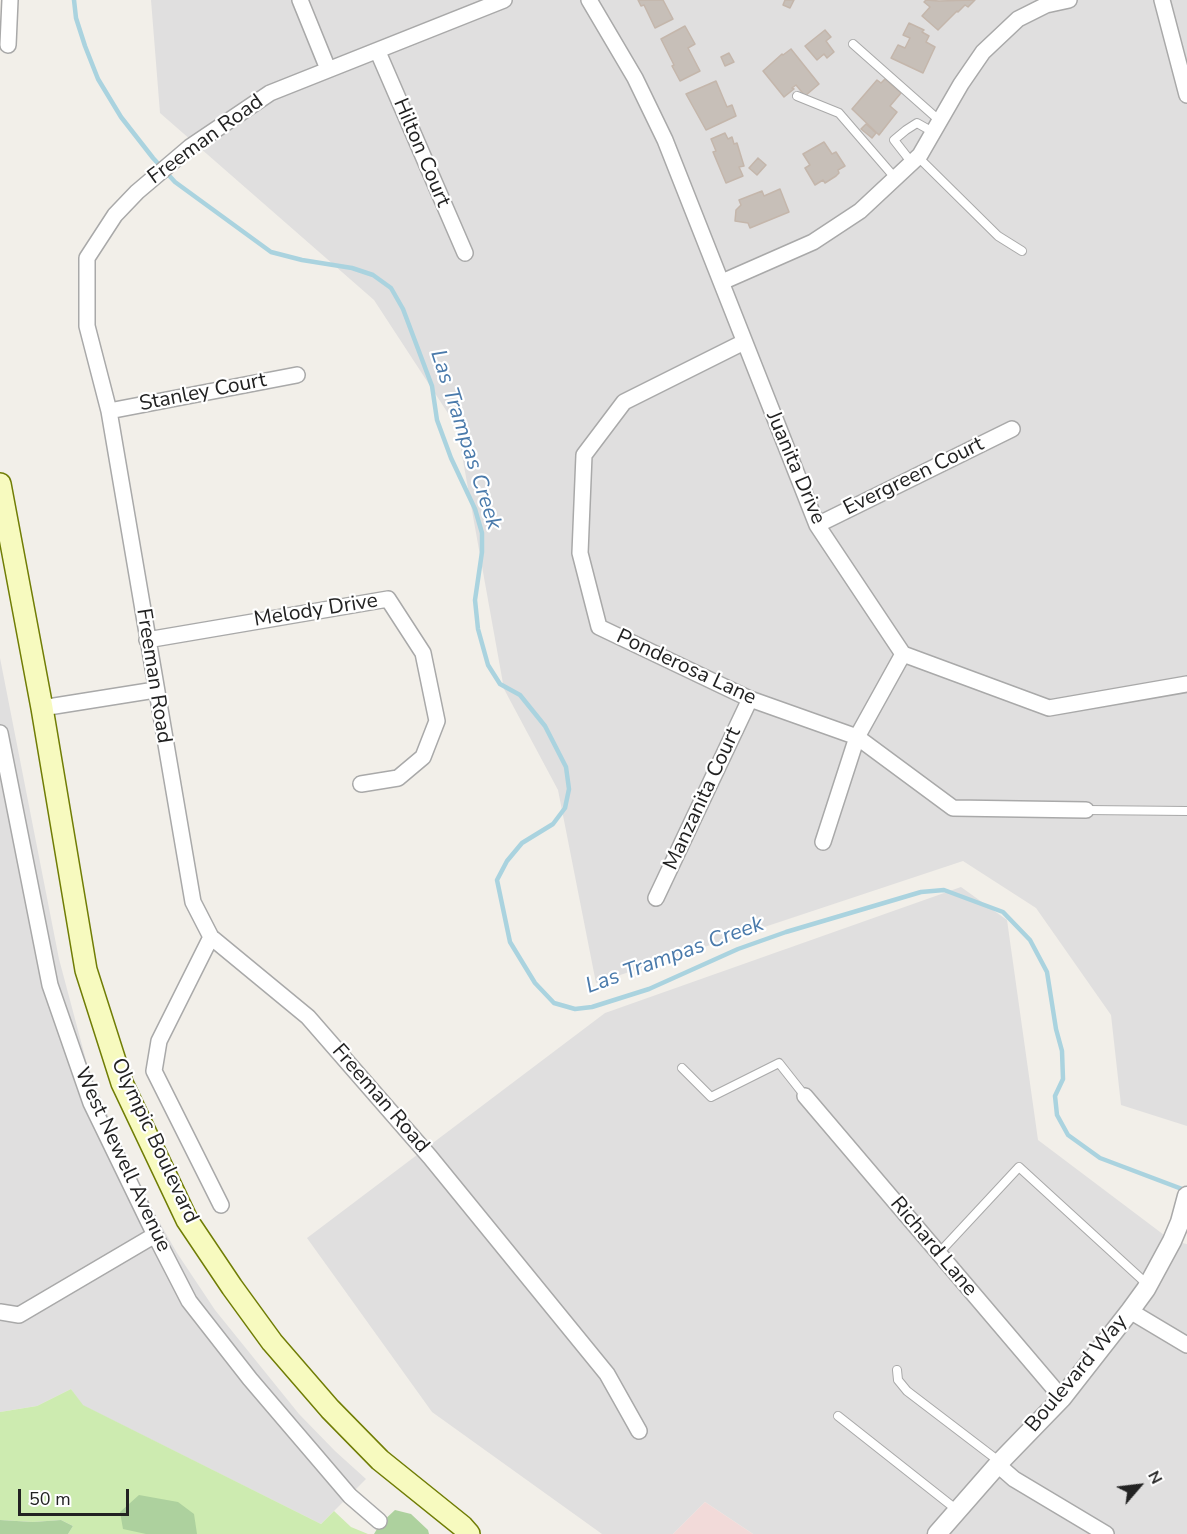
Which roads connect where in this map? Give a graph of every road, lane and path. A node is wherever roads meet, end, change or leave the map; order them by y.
1 (10, 0) edge
2 (300, 0) edge
3 (504, 0) edge
4 (589, 0) edge
5 (1069, 0) edge
6 (1162, 0) edge
7 (854, 44) dead end
8 (8, 45) dead end
9 (378, 52) junction
10 (328, 69) junction
11 (1187, 95) edge
12 (797, 96) dead end
13 (936, 126) junction
14 (915, 160) junction
15 (896, 179) junction
16 (1022, 251) dead end
17 (465, 253) dead end
18 (722, 282) junction
19 (744, 342) junction
20 (297, 375) dead end
21 (109, 411) junction
22 (1012, 429) dead end
23 (0, 484) edge
24 (817, 525) junction
25 (147, 640) junction
26 (903, 654) junction
27 (1187, 684) edge
28 (155, 690) junction
29 (750, 699) junction
30 (42, 708) junction
31 (0, 733) edge
32 (857, 737) junction
33 (361, 784) dead end
34 (1086, 810) joint
35 (1187, 811) edge
36 (822, 842) dead end
37 (656, 898) dead end
38 (211, 937) junction
39 (682, 1068) dead end
40 (805, 1096) joint
41 (1187, 1196) edge
42 (221, 1205) dead end
43 (154, 1235) junction
44 (939, 1253) junction
45 (1148, 1285) junction
46 (1130, 1311) junction
47 (0, 1312) edge
48 (1187, 1345) edge
49 (897, 1370) dead end
50 (1062, 1398) junction
51 (838, 1416) dead end
52 (639, 1431) dead end
53 (999, 1463) junction
54 (957, 1510) junction
55 (379, 1521) dead end
56 (465, 1530) edge
57 (481, 1534) edge
58 (937, 1534) edge
59 (1106, 1534) edge

1 - 8 street
2 - 10 street
3 - 9 street, Freeman Road
4 - 18 street, Juanita Drive
5 - 13 street
6 - 11 street
7 - 13 lane
9 - 10 street, Freeman Road
9 - 17 street, Hilton Court
10 - 21 street, Freeman Road
12 - 15 lane
13 - 14 street
13 - 14 lane
14 - 15 street
14 - 16 lane
15 - 18 street
18 - 19 street, Juanita Drive
19 - 24 street, Juanita Drive
19 - 29 street, Ponderosa Lane
20 - 21 street, Stanley Court
21 - 25 street, Freeman Road
22 - 24 street, Evergreen Court
23 - 30 main road, Olympic Boulevard
24 - 26 street, Juanita Drive
25 - 28 street, Freeman Road
25 - 33 street, Melody Drive
26 - 27 street
26 - 32 street
28 - 30 street
28 - 38 street, Freeman Road
29 - 32 street, Ponderosa Lane
29 - 37 street, Manzanita Court
30 - 56 main road, Olympic Boulevard
31 - 43 street, West Newell Avenue
32 - 34 street, Ponderosa Lane
32 - 36 street
34 - 35 lane
38 - 42 street
38 - 52 street, Freeman Road
39 - 40 lane
40 - 44 street, Richard Lane
41 - 45 street, Boulevard Way
43 - 47 street
43 - 55 street, West Newell Avenue
44 - 45 lane
44 - 50 street, Richard Lane
45 - 46 street, Boulevard Way
46 - 48 street
46 - 50 street, Boulevard Way
49 - 53 lane
50 - 53 street, Boulevard Way
51 - 54 lane
53 - 54 street, Boulevard Way
53 - 59 street
54 - 58 street, Boulevard Way
56 - 57 main road, Olympic Boulevard

